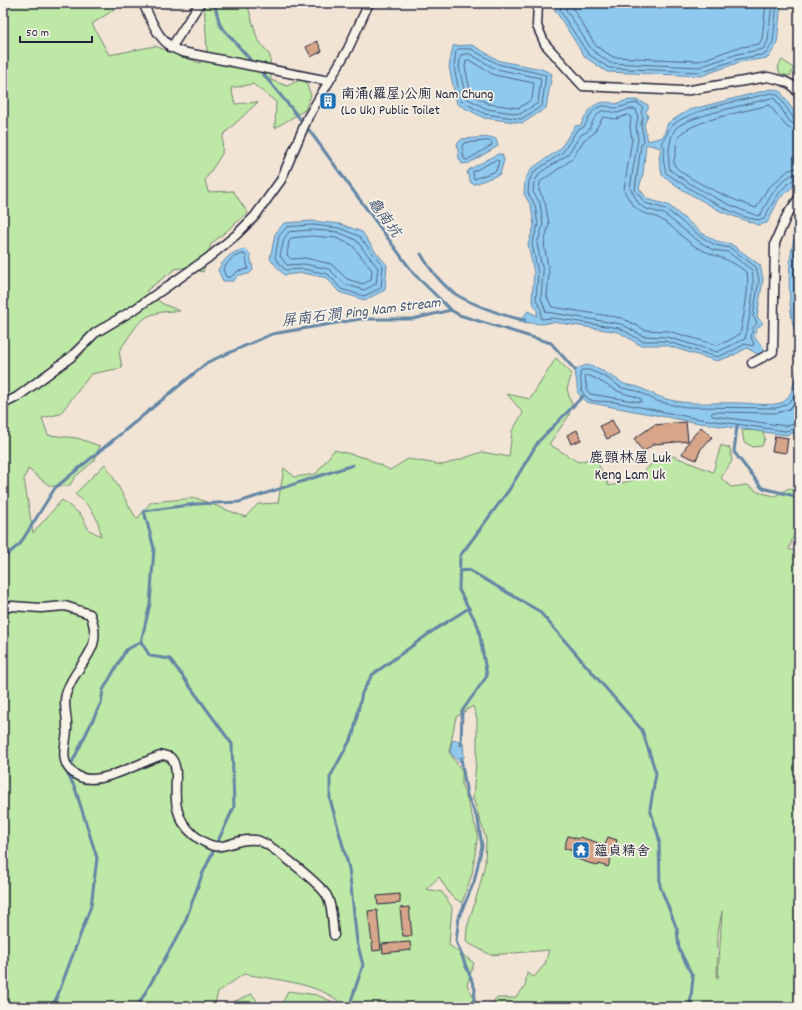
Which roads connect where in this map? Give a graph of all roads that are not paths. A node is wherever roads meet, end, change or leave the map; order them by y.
1 (143, 3) edge
2 (200, 3) edge
3 (369, 3) edge
4 (538, 3) edge
5 (171, 48) junction
6 (329, 81) junction
7 (799, 94) edge
8 (799, 198) edge
9 (752, 363) dead end
10 (3, 404) edge
11 (3, 609) edge
12 (334, 935) dead end

1 - 5 street
2 - 5 street
3 - 6 street
4 - 7 street
5 - 6 street
6 - 10 street
8 - 9 street
11 - 12 street

